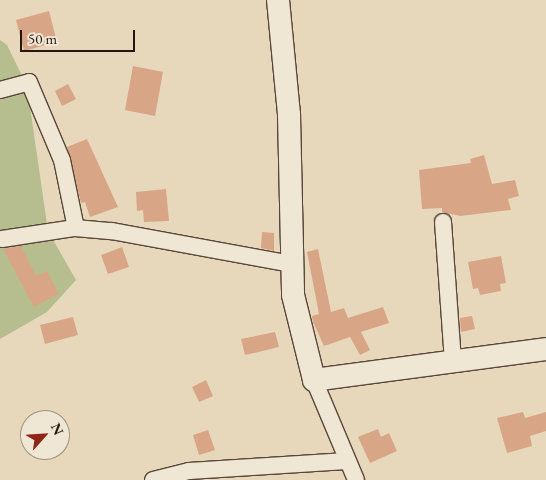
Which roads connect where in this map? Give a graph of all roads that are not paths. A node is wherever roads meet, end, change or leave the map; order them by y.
1 (278, 0) edge
2 (0, 90) edge
3 (443, 222) dead end
4 (76, 228) junction
5 (2, 239) dead end
6 (291, 264) junction
7 (546, 349) edge
8 (454, 360) junction
9 (314, 380) junction
10 (347, 461) junction
11 (153, 480) edge
12 (356, 480) edge

1 - 6 street
2 - 4 street
3 - 8 street
4 - 5 street
4 - 6 street
6 - 9 street
7 - 8 street
8 - 9 street
9 - 10 street
10 - 11 street
10 - 12 street

